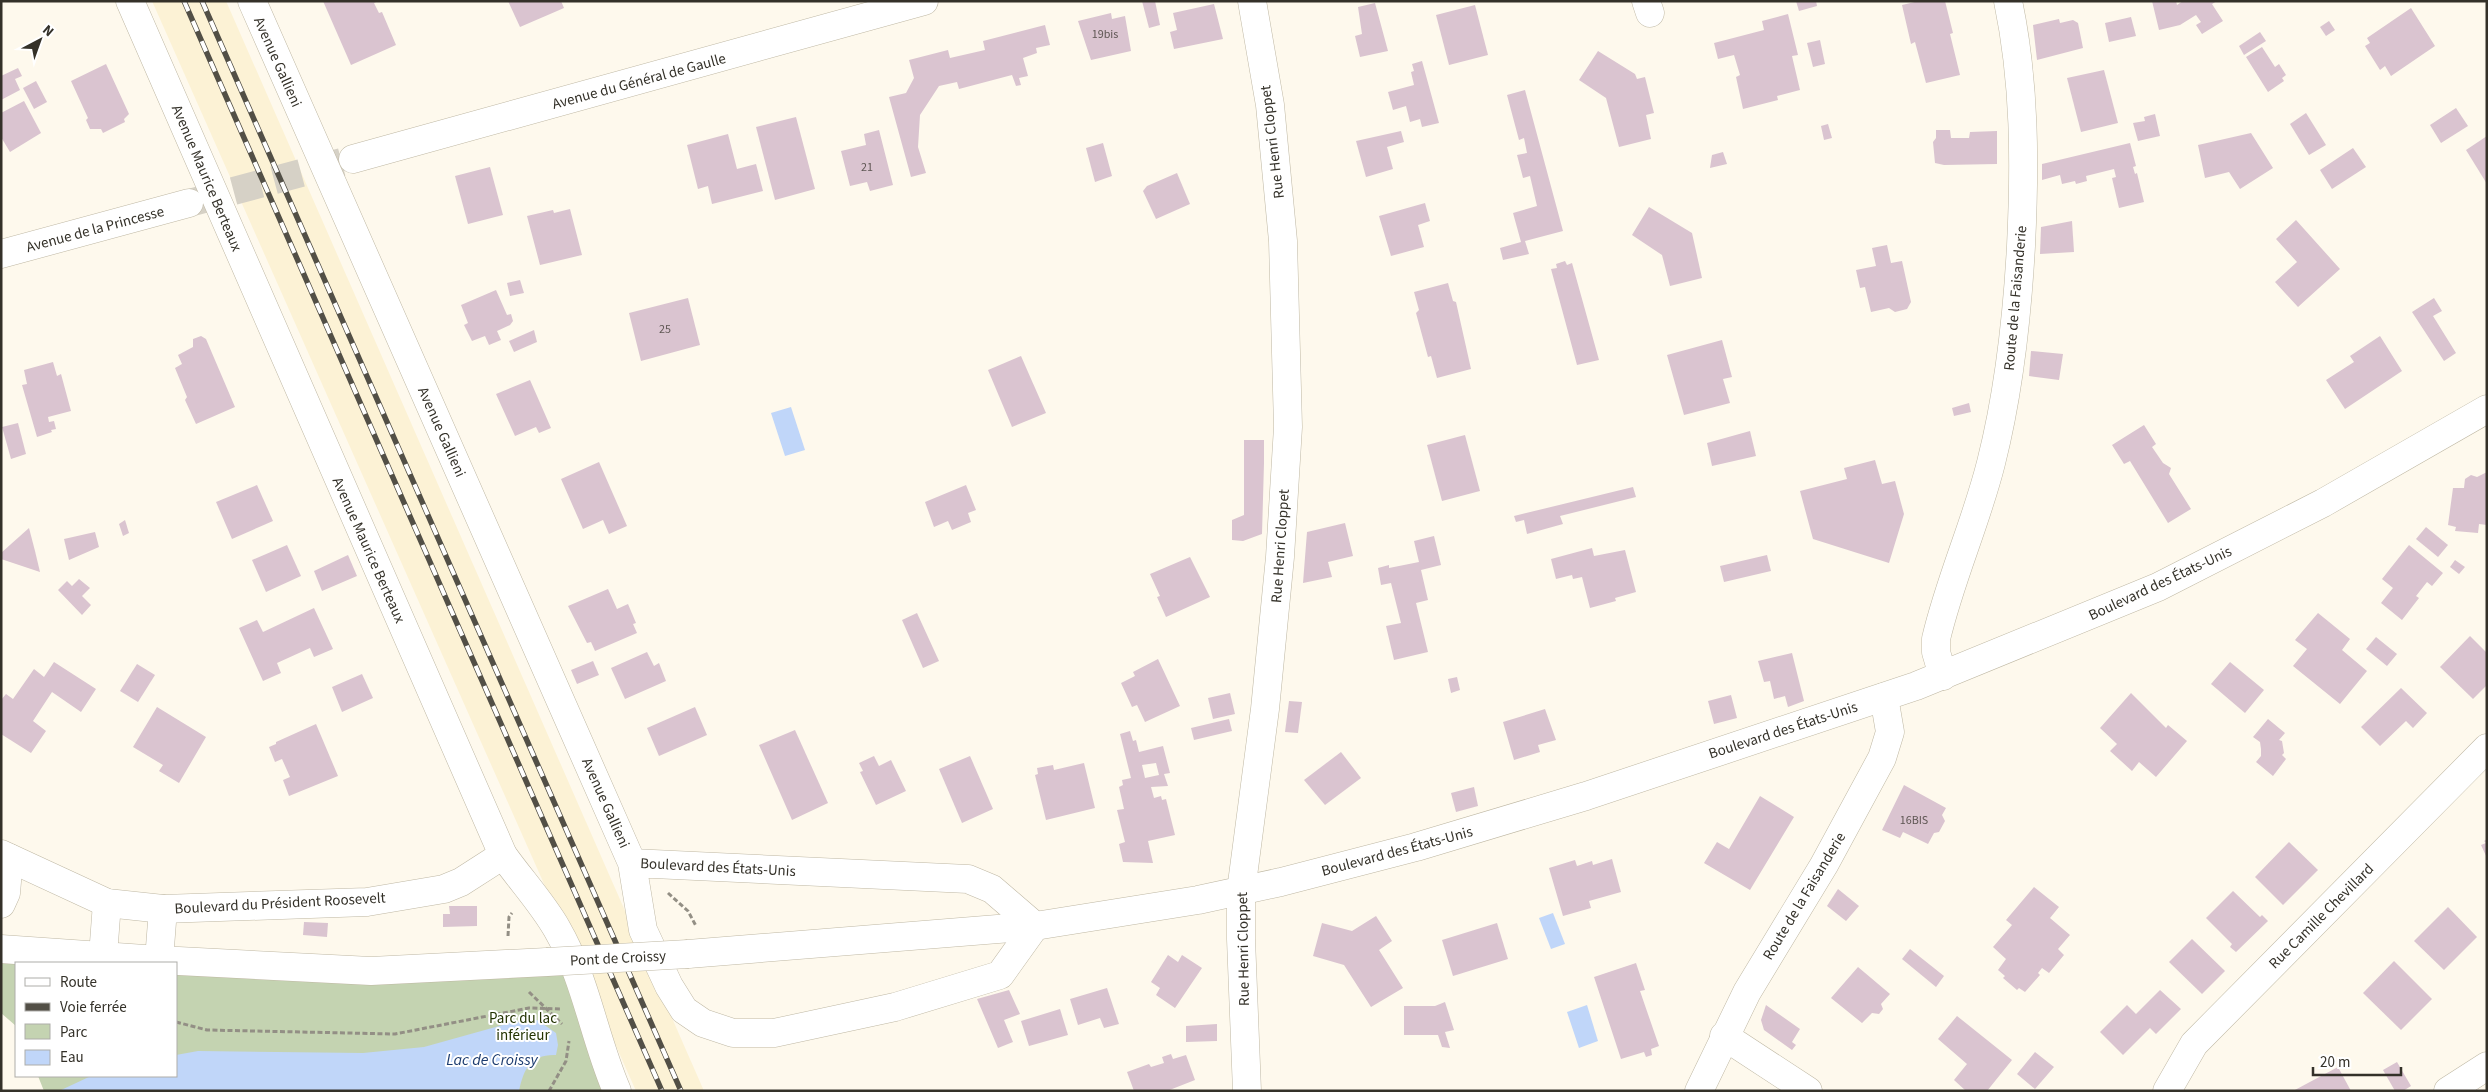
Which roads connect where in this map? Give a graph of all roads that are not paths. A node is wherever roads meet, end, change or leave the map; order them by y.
1 (130, 1) edge
2 (252, 1) edge
3 (924, 1) edge
4 (1252, 1) edge
5 (2008, 1) edge
6 (353, 159) tunnel mouth
7 (189, 203) tunnel mouth
8 (1, 254) edge
9 (2487, 409) edge
10 (1943, 676) junction
11 (1884, 697) junction
12 (2487, 748) edge
13 (503, 855) junction
14 (5, 856) edge
15 (632, 863) junction
16 (1241, 890) junction
17 (107, 903) junction
18 (1, 904) edge
19 (163, 909) junction
20 (1034, 926) junction
21 (1, 949) edge
22 (699, 954) joint
23 (103, 956) junction
24 (159, 960) junction
25 (1724, 1036) junction
26 (2487, 1066) edge
27 (617, 1091) edge
28 (1247, 1091) edge
29 (1699, 1091) edge
30 (1808, 1091) edge
31 (2167, 1091) edge
32 (2448, 1091) edge

1 - 13 street, Avenue Maurice Berteaux
2 - 15 street, Avenue Gallieni
3 - 6 street, Avenue du Général de Gaulle
4 - 16 street, Rue Henri Cloppet
5 - 10 street, Route de la Faisanderie
7 - 8 street, Avenue de la Princesse
9 - 10 street, Boulevard des États-Unis
10 - 11 street, Boulevard des États-Unis
11 - 16 street, Boulevard des États-Unis
11 - 25 street, Route de la Faisanderie
12 - 31 street, Rue Camille Chevillard
13 - 19 street, Boulevard du Président Roosevelt
13 - 27 street, Avenue Maurice Berteaux
14 - 17 street, Boulevard du Président Roosevelt
14 - 18 street
15 - 20 street, Boulevard des États-Unis
15 - 20 street, Boulevard des États-Unis
16 - 20 street, Boulevard des États-Unis
16 - 28 street, Rue Henri Cloppet
17 - 19 street, Boulevard du Président Roosevelt
17 - 23 street
19 - 24 street
20 - 22 street, Boulevard des États-Unis
21 - 23 street
22 - 24 street, Pont de Croissy, bridge
23 - 24 street
25 - 29 street, Route de la Faisanderie
25 - 30 street
26 - 32 street

